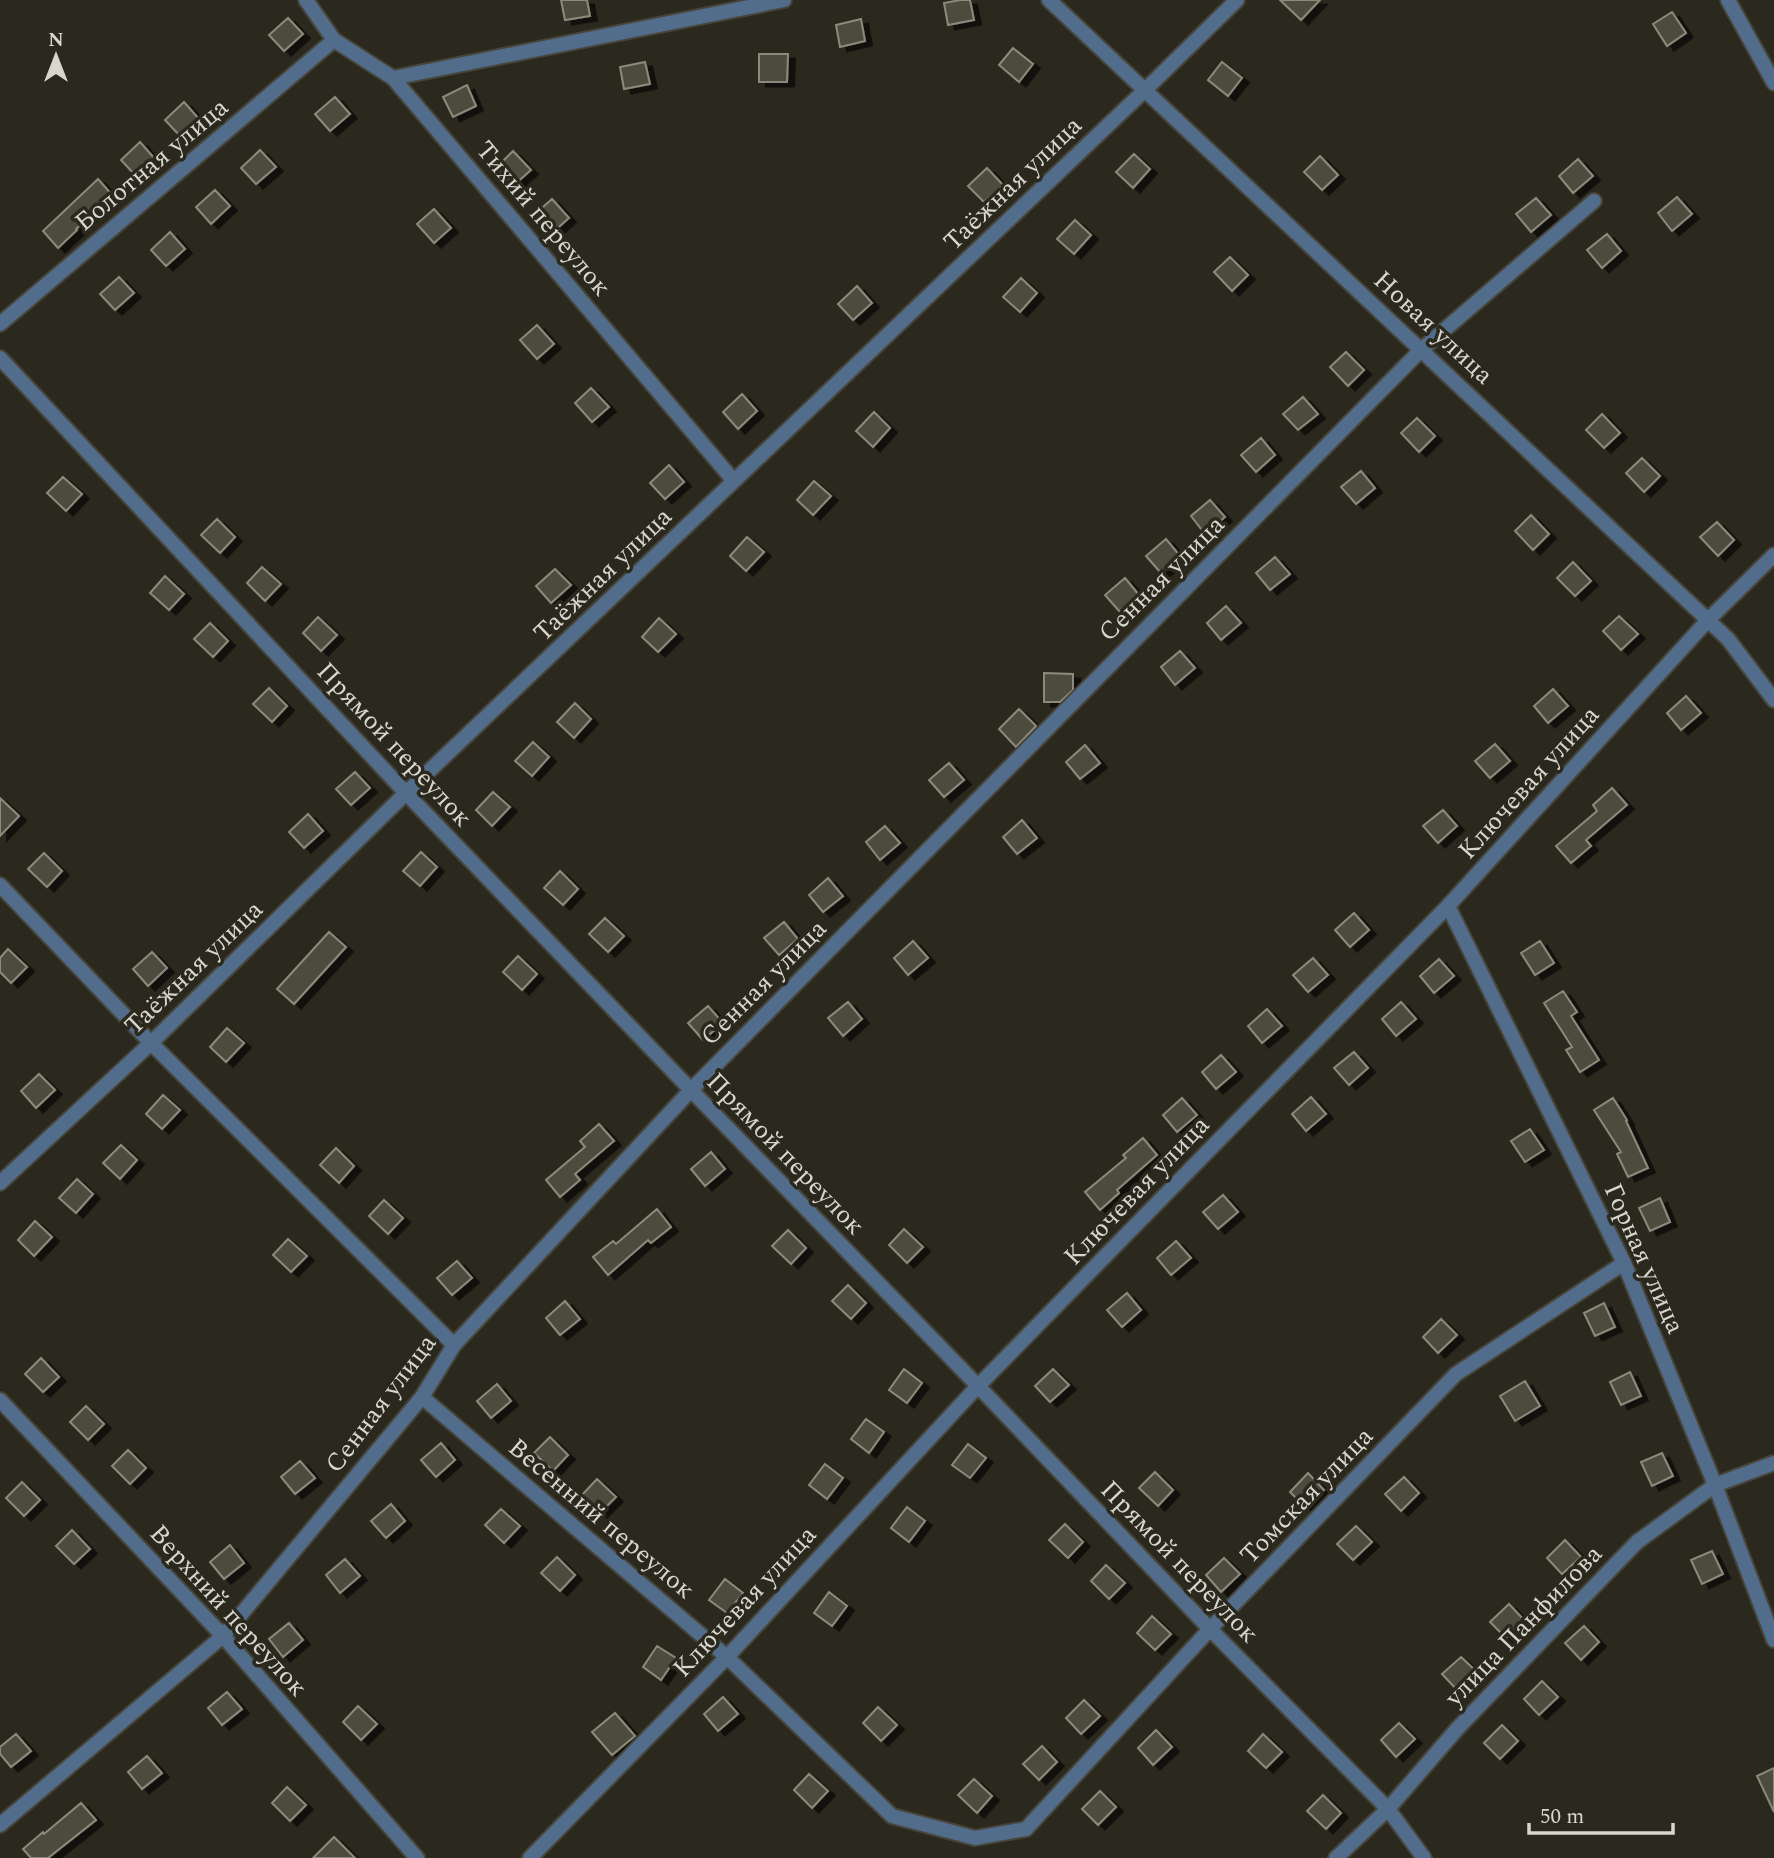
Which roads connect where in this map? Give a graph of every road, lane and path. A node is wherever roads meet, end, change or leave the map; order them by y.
1 (306, 0) edge
2 (784, 0) edge
3 (1049, 0) edge
4 (1237, 0) edge
5 (1728, 0) edge
6 (334, 40) junction
7 (393, 78) junction
8 (1774, 83) edge
9 (1145, 90) junction
10 (1594, 201) dead end
11 (0, 324) edge
12 (1422, 349) junction
13 (0, 358) edge
14 (734, 481) junction
15 (1774, 555) edge
16 (1708, 620) junction
17 (1774, 700) edge
18 (407, 793) junction
19 (0, 885) edge
20 (1448, 906) junction
21 (150, 1043) junction
22 (691, 1090) junction
23 (0, 1183) edge
24 (1624, 1263) junction
25 (454, 1345) junction
26 (978, 1386) junction
27 (422, 1397) junction
28 (0, 1400) edge
29 (1774, 1463) edge
30 (1715, 1485) junction
31 (1210, 1629) junction
32 (223, 1636) junction
33 (1774, 1640) edge
34 (727, 1657) junction
35 (1388, 1809) junction
36 (0, 1825) edge
37 (1026, 1829) joint
38 (417, 1858) edge
39 (530, 1858) edge
40 (1336, 1858) edge
41 (1424, 1858) edge

1 - 6 street, Тихий переулок
2 - 7 street
3 - 9 street, Новая улица
4 - 9 street, Таёжная улица
5 - 8 street
6 - 7 street, Тихий переулок
6 - 11 street, Болотная улица
7 - 14 street, Тихий переулок
9 - 12 street, Новая улица
9 - 14 street, Таёжная улица
10 - 12 street, Сенная улица
12 - 16 street, Новая улица
12 - 22 street, Сенная улица
13 - 18 street, Прямой переулок
14 - 18 street, Таёжная улица
15 - 16 street, Ключевая улица
16 - 17 street, Новая улица
16 - 20 street, Ключевая улица
18 - 21 street, Таёжная улица
18 - 22 street, Прямой переулок
19 - 21 street
20 - 24 street, Горная улица
20 - 26 street, Ключевая улица
21 - 23 street, Таёжная улица
21 - 25 street
22 - 25 street, Сенная улица
22 - 26 street, Прямой переулок
24 - 30 street, Горная улица
24 - 31 street, Томская улица
25 - 27 street, Сенная улица
26 - 31 street, Прямой переулок
26 - 34 street, Ключевая улица
27 - 32 street, Сенная улица
27 - 34 street, Весенний переулок
28 - 32 street, Верхний переулок
29 - 30 street, улица Панфилова
30 - 33 street, Горная улица
30 - 35 street, улица Панфилова
31 - 35 street, Прямой переулок
31 - 37 street, Томская улица
32 - 36 street, Сенная улица
32 - 38 street, Верхний переулок
34 - 37 street, Весенний переулок
34 - 39 street, Ключевая улица
35 - 40 street, улица Панфилова
35 - 41 street, Прямой переулок

